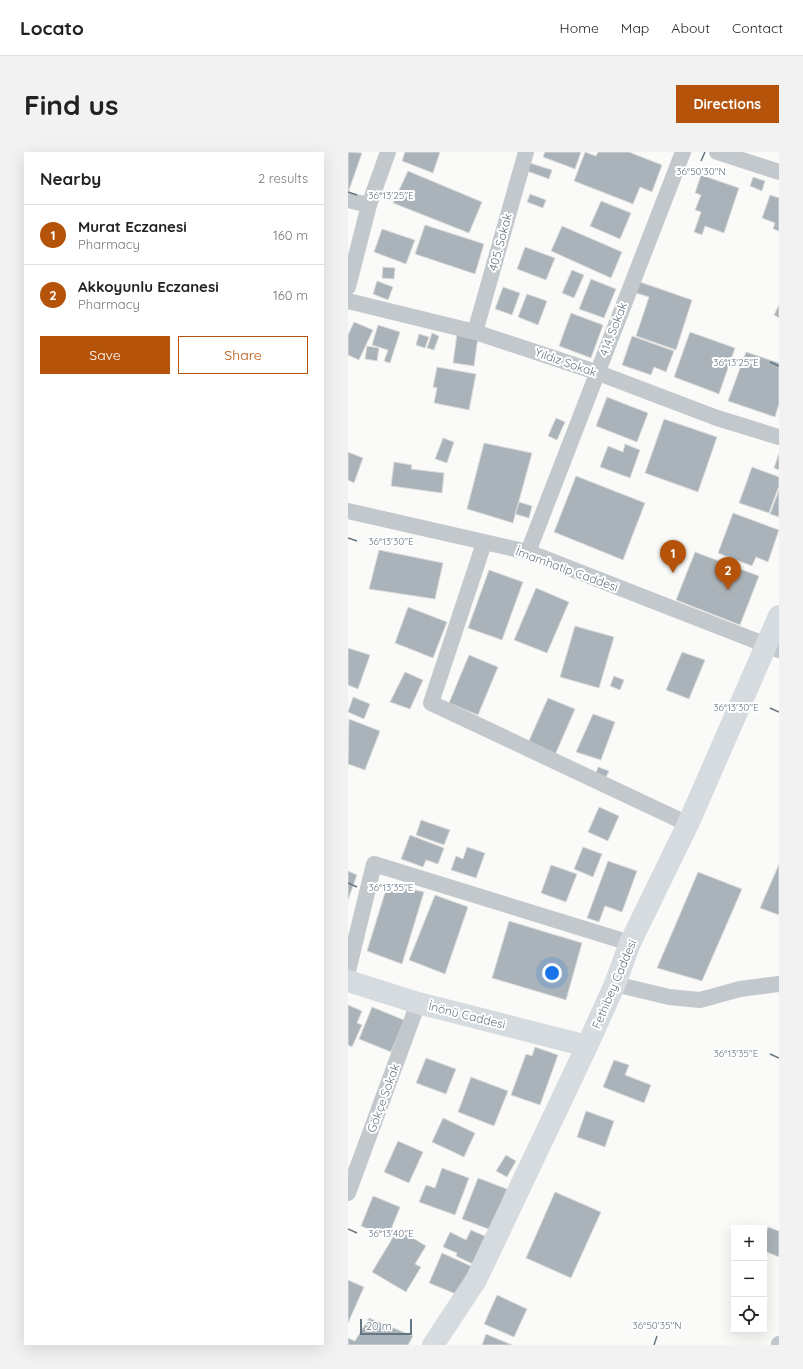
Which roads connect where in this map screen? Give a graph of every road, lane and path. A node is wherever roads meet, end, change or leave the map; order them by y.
1 (388, 152) edge
2 (526, 152) edge
3 (682, 152) edge
4 (716, 152) edge
5 (779, 172) edge
6 (348, 200) edge
7 (369, 205) junction
8 (348, 287) edge
9 (348, 301) edge
10 (475, 332) junction
11 (596, 372) junction
12 (779, 437) edge
13 (348, 510) edge
14 (484, 543) junction
15 (528, 552) junction
16 (779, 616) edge
17 (772, 648) edge
18 (688, 824) junction
19 (630, 943) junction
20 (348, 971) edge
21 (348, 981) edge
22 (615, 984) junction
23 (779, 984) edge
24 (418, 1003) junction
25 (587, 1046) junction
26 (348, 1193) edge
27 (433, 1345) edge

1 - 7 street
2 - 10 street, 405. Sokak
3 - 11 street, 414. Sokak
4 - 5 street
6 - 7 street
7 - 8 street
9 - 10 street, Yıldız Sokak
10 - 11 street, Yıldız Sokak
11 - 12 street, Yıldız Sokak
11 - 15 street, 414. Sokak
13 - 14 street, İmamhatip Caddesi
14 - 15 street, İmamhatip Caddesi
14 - 18 street
15 - 17 street, İmamhatip Caddesi
16 - 17 street, Fethibey Caddesi
17 - 18 street, Fethibey Caddesi
18 - 19 street, Fethibey Caddesi
19 - 20 street
19 - 22 street, Fethibey Caddesi
21 - 24 street, İnönü Caddesi
22 - 23 street
22 - 25 street, Fethibey Caddesi
24 - 25 street, İnönü Caddesi
24 - 26 street, Gökçe Sokak
25 - 27 street, Fethibey Caddesi

